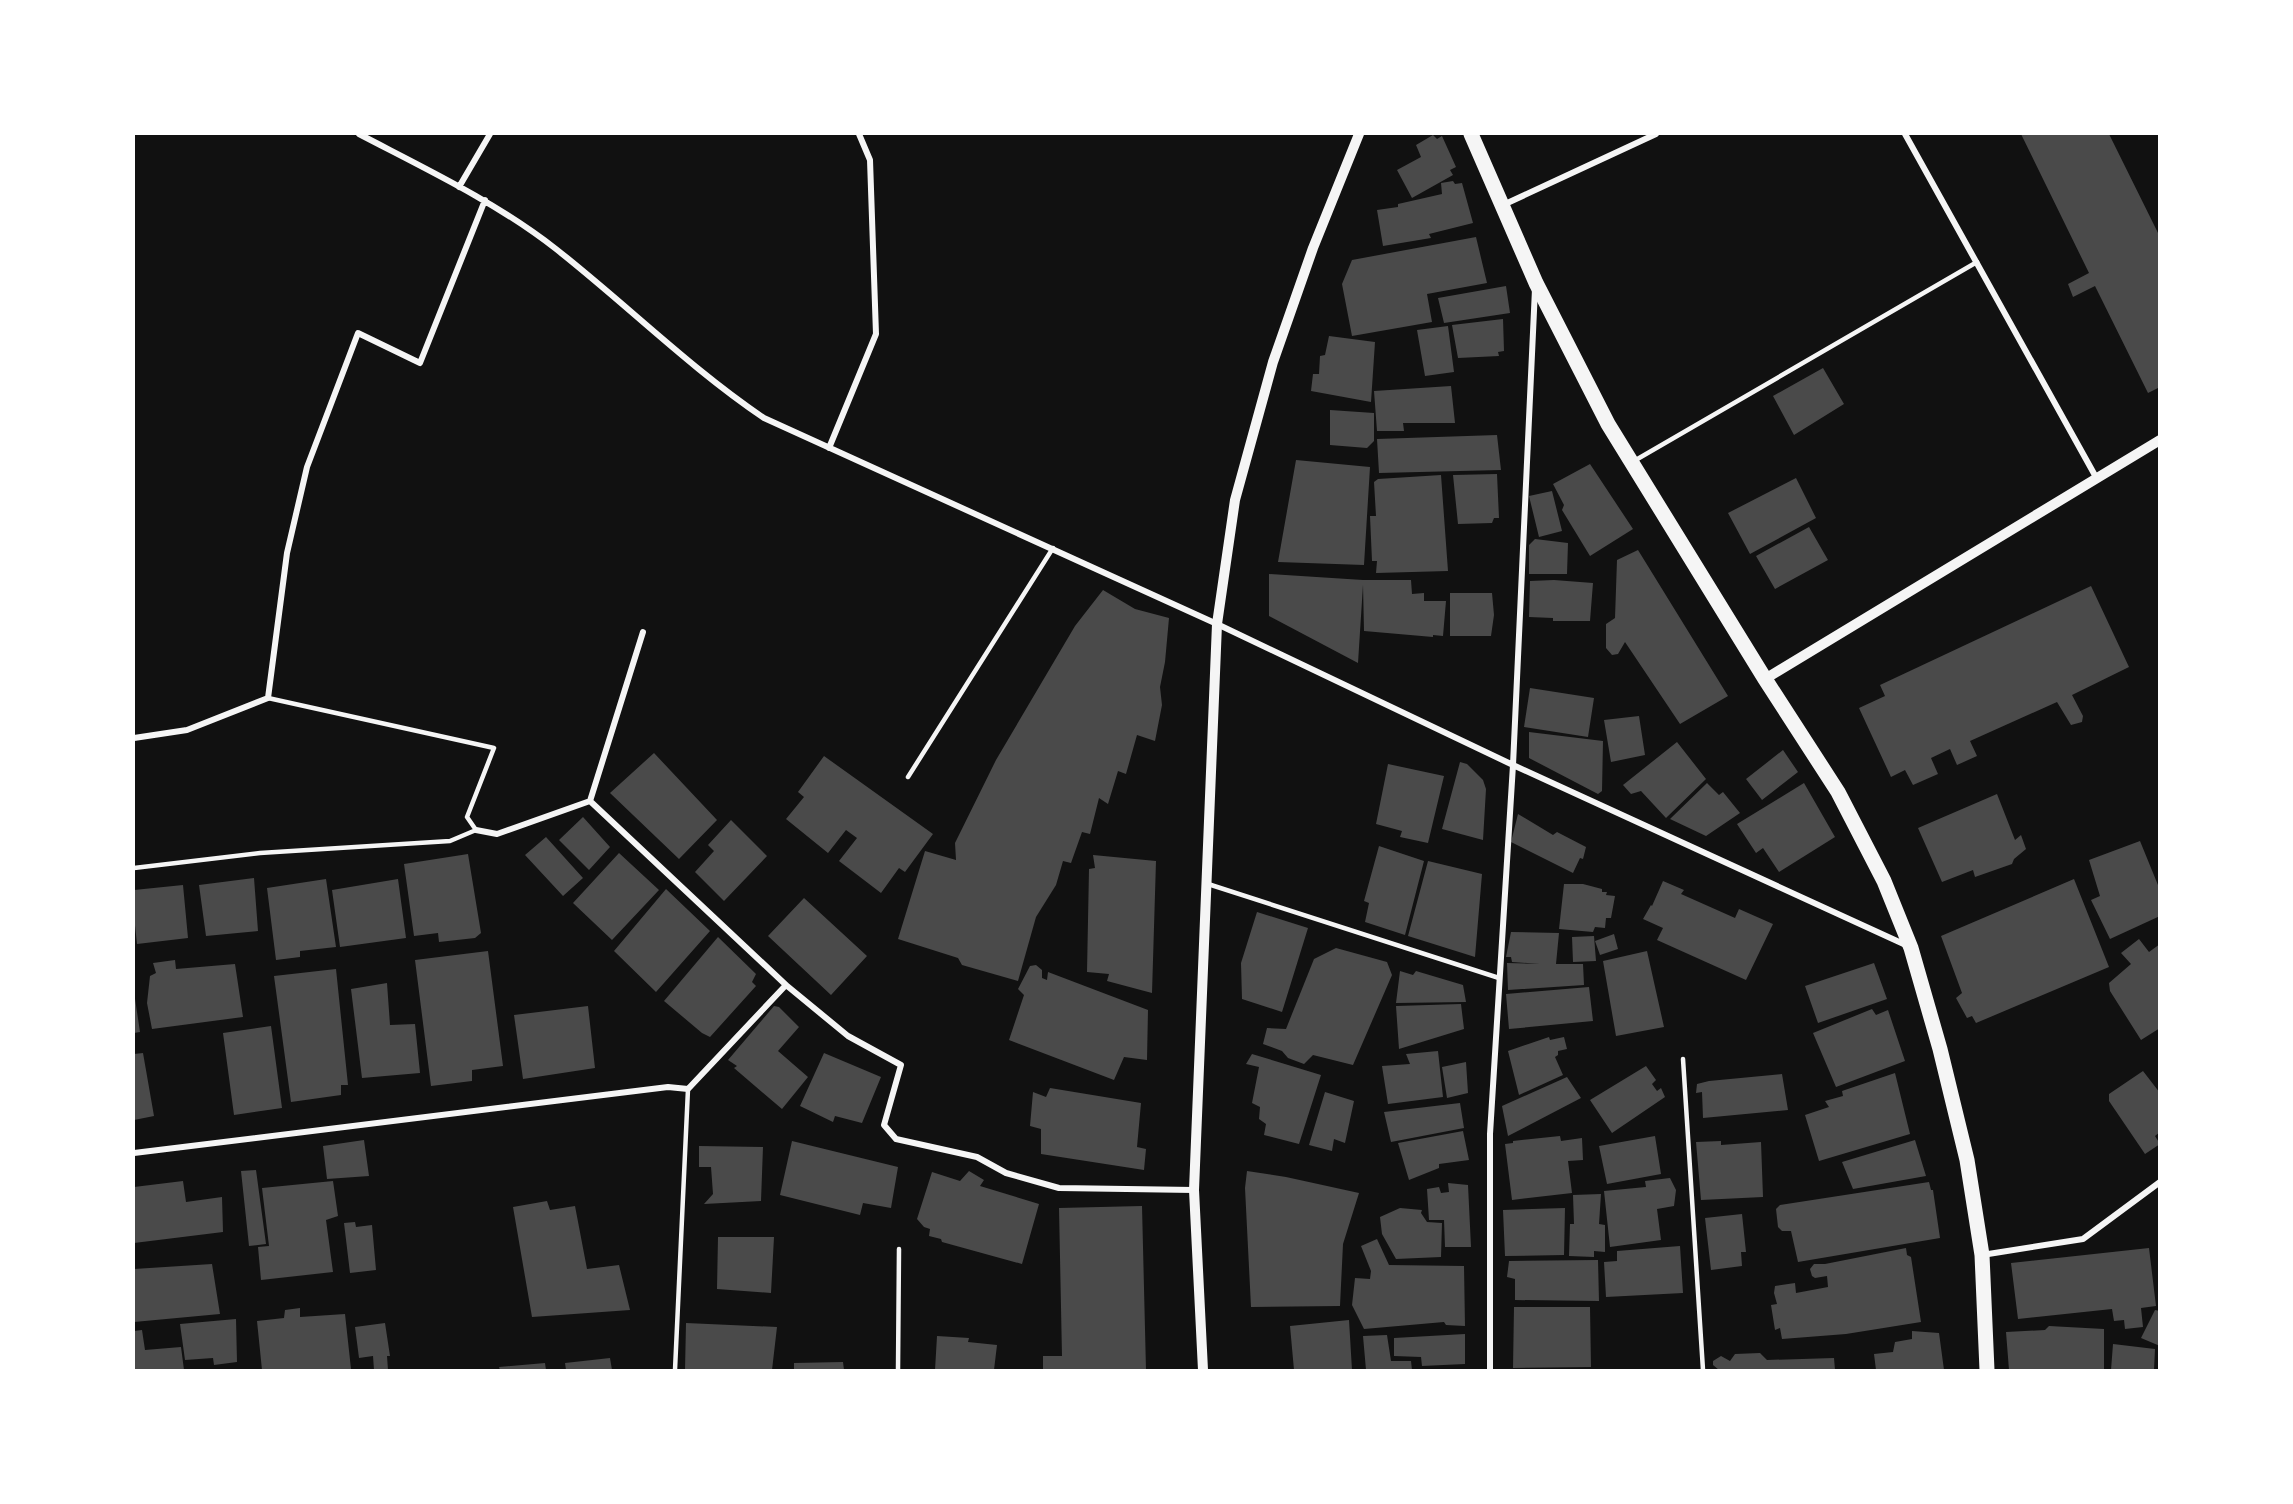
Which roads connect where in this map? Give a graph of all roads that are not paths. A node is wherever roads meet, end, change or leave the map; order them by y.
1 (359, 134) edge
2 (490, 134) edge
3 (859, 134) edge
4 (1359, 134) edge
5 (1471, 134) edge
6 (1656, 134) edge
7 (1905, 134) edge
8 (459, 187) junction
9 (484, 200) junction
10 (1502, 206) junction
11 (1977, 262) junction
12 (1536, 283) junction
13 (2160, 440) edge
14 (829, 448) junction
15 (1632, 462) junction
16 (2097, 479) junction
17 (1053, 548) junction
18 (1217, 624) junction
19 (643, 632) dead end
20 (1765, 679) junction
21 (268, 698) junction
22 (134, 738) edge
23 (1513, 765) junction
24 (908, 777) dead end
25 (590, 801) junction
26 (476, 830) junction
27 (134, 868) edge
28 (1206, 883) junction
29 (1911, 948) junction
30 (1499, 978) junction
31 (786, 985) junction
32 (1683, 1059) dead end
33 (688, 1089) junction
34 (134, 1154) edge
35 (2160, 1182) edge
36 (1194, 1190) junction
37 (899, 1249) dead end
38 (1982, 1255) junction
39 (675, 1371) edge
40 (898, 1371) edge
41 (1203, 1371) edge
42 (1490, 1371) edge
43 (1703, 1371) edge
44 (1987, 1371) edge

1 - 8 street
2 - 8 street
3 - 14 street
4 - 18 street
5 - 10 main road
6 - 10 street
7 - 11 street
8 - 9 street
9 - 14 street
9 - 21 street
10 - 12 main road
11 - 15 lane
11 - 16 street
12 - 15 main road
12 - 23 street
13 - 16 street
14 - 17 street
15 - 20 main road
16 - 20 street
17 - 18 street
17 - 24 lane
18 - 23 street
18 - 28 street
19 - 25 street
20 - 29 main road
21 - 22 street
21 - 26 lane
23 - 29 street
23 - 30 street
25 - 26 street
25 - 31 street
26 - 27 lane
28 - 30 lane
28 - 36 street
29 - 38 main road
30 - 42 street
31 - 33 street
31 - 36 street
32 - 43 lane
33 - 34 street
33 - 39 lane
35 - 38 street
36 - 41 street
37 - 40 lane
38 - 44 main road

